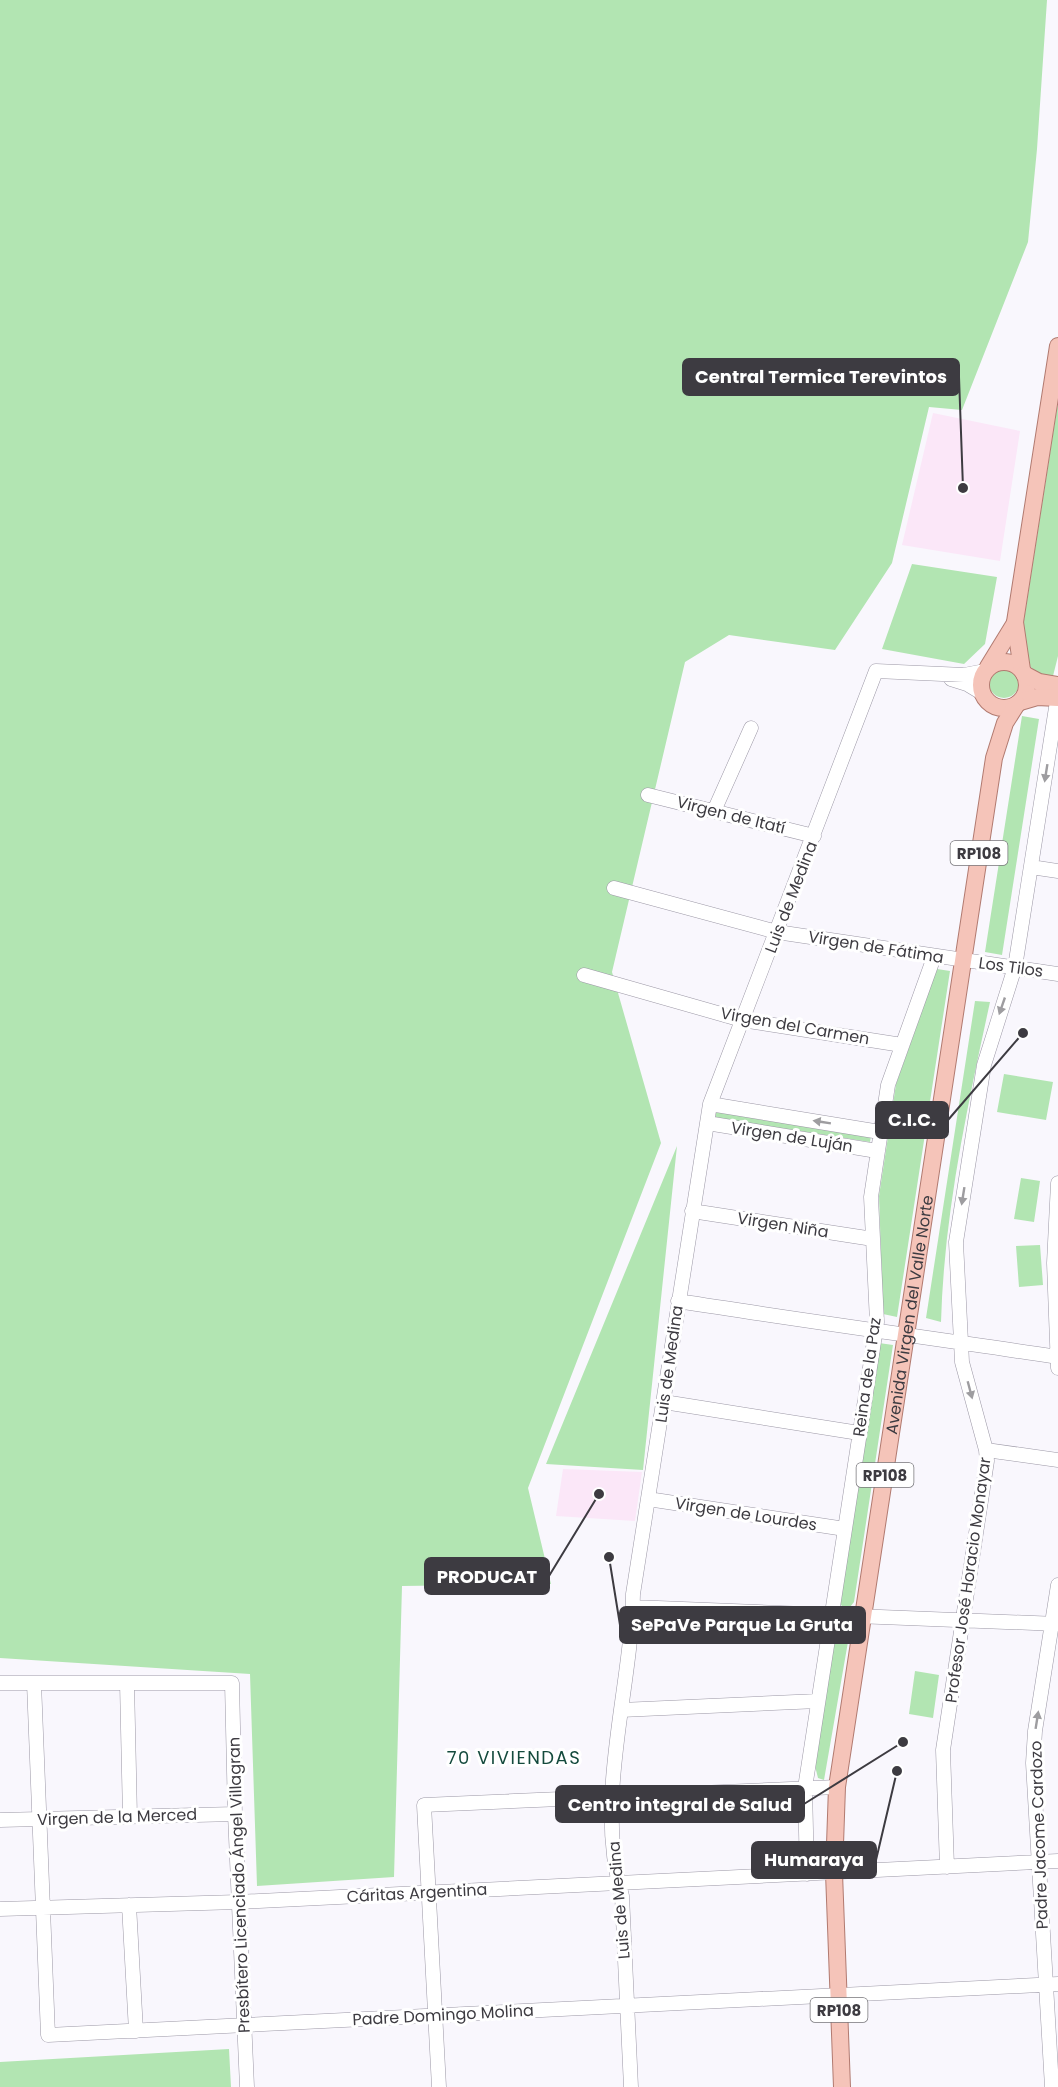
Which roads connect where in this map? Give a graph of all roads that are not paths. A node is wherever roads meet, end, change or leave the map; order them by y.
1 (1058, 346) edge
2 (1015, 622) junction
3 (986, 670) junction
4 (1023, 672) junction
5 (931, 673) junction
6 (1058, 685) edge
7 (983, 696) junction
8 (1058, 697) edge
9 (1018, 703) junction
10 (751, 728) dead end
11 (994, 758) junction
12 (648, 795) dead end
13 (714, 811) junction
14 (814, 836) junction
15 (1031, 867) junction
16 (1058, 871) edge
17 (614, 888) dead end
18 (777, 932) junction
19 (934, 957) junction
20 (964, 960) junction
21 (1015, 967) junction
22 (1058, 974) edge
23 (584, 975) dead end
24 (742, 1020) junction
25 (902, 1045) junction
26 (710, 1104) junction
27 (707, 1123) junction
28 (880, 1132) junction
29 (877, 1151) junction
30 (1058, 1183) edge
31 (692, 1210) junction
32 (873, 1239) junction
33 (1056, 1264) edge
34 (678, 1301) junction
35 (875, 1332) junction
36 (906, 1334) junction
37 (960, 1342) junction
38 (1057, 1361) edge
39 (664, 1402) junction
40 (859, 1433) junction
41 (986, 1450) junction
42 (1058, 1460) edge
43 (648, 1499) junction
44 (844, 1529) junction
45 (1058, 1585) edge
46 (633, 1607) junction
47 (831, 1616) junction
48 (863, 1616) junction
49 (963, 1620) junction
50 (1055, 1623) edge
51 (0, 1683) edge
52 (33, 1683) junction
53 (127, 1683) junction
54 (818, 1701) junction
55 (621, 1710) junction
56 (837, 1787) junction
57 (805, 1788) junction
58 (611, 1797) junction
59 (235, 1814) junction
60 (130, 1817) junction
61 (39, 1819) junction
62 (0, 1821) edge
63 (1058, 1861) edge
64 (1039, 1862) junction
65 (947, 1867) junction
66 (834, 1873) junction
67 (807, 1874) junction
68 (618, 1883) junction
69 (430, 1893) junction
70 (238, 1902) junction
71 (129, 1905) junction
72 (42, 1908) junction
73 (0, 1910) edge
74 (1052, 1984) edge
75 (838, 1995) junction
76 (627, 2006) junction
77 (436, 2016) junction
78 (244, 2025) junction
79 (136, 2031) junction
80 (247, 2087) edge
81 (439, 2087) edge
82 (631, 2087) edge
83 (842, 2087) edge
84 (1052, 2087) edge

1 - 2 main road, RP108
2 - 3 main road, RP108
2 - 4 main road, RP108
3 - 4 main road
3 - 5 street
3 - 7 main road, RP108
4 - 6 main road
4 - 9 main road, RP108
5 - 7 street
5 - 14 street, Luis de Medina
7 - 9 main road
7 - 11 main road, Avenida Virgen del Valle Norte / RP108
8 - 9 main road
8 -> 15 street, Profesor José Horacio Monayar
9 - 11 main road, Avenida Virgen del Valle Norte / RP108
10 - 13 street
11 - 20 main road, Avenida Virgen del Valle Norte / RP108
12 - 13 street, Virgen de Itatí
13 - 14 street, Virgen de Itatí
14 - 18 street, Luis de Medina
15 - 16 street
15 - 21 street, Profesor José Horacio Monayar
17 - 18 street, Virgen de Fátima
18 - 19 street, Virgen de Fátima
18 - 24 street, Luis de Medina
19 - 20 street, Virgen de Fátima
19 - 25 street, Reina de la Paz
20 - 21 street, Los Tilos
20 - 36 main road, Avenida Virgen del Valle Norte / RP108
21 - 22 street, Los Tilos
21 -> 37 street, Profesor José Horacio Monayar
23 - 24 street, Virgen del Carmen
24 - 25 street, Virgen del Carmen
24 - 26 street, Luis de Medina
25 - 28 street, Reina de la Paz
26 - 27 street, Luis de Medina
28 -> 26 street, Virgen de Luján
27 - 29 street, Virgen de Luján
27 - 31 street, Luis de Medina
28 - 29 street, Reina de la Paz
29 - 32 street, Reina de la Paz
30 - 33 street
31 - 32 street, Virgen Niña
31 - 34 street, Luis de Medina
32 - 35 street, Reina de la Paz
33 - 38 street
34 - 35 street
34 - 39 street, Luis de Medina
35 - 36 street
35 - 40 street, Reina de la Paz
36 - 37 street
36 - 48 main road, Avenida Virgen del Valle Norte / RP108
37 - 38 street
37 -> 41 street, Profesor José Horacio Monayar
39 - 40 street
39 - 43 street, Luis de Medina
40 - 44 street, Reina de la Paz
41 - 42 street
41 - 49 street, Profesor José Horacio Monayar
43 - 44 street, Virgen de Lourdes
43 - 46 street, Luis de Medina
44 - 47 street, Reina de la Paz
45 - 50 street, Padre Jacome Cardozo
46 - 47 street
46 - 55 street, Luis de Medina
47 - 48 street
47 - 54 street, Reina de la Paz
48 - 49 street
48 - 56 main road, Avenida Virgen del Valle Norte / RP108
49 - 50 street
49 - 65 street, Profesor José Horacio Monayar
64 -> 50 street, Padre Jacome Cardozo
51 - 52 street
52 - 53 street
52 - 61 street
53 - 59 street, Presbítero Licenciado Ángel Villagran
53 - 60 street
54 - 55 street
54 - 57 street, Reina de la Paz
55 - 58 street, Luis de Medina
56 - 57 street
56 - 66 main road, Avenida Virgen del Valle Norte / RP108
57 - 58 street
57 - 67 street, Reina de la Paz
58 - 68 street, Luis de Medina
58 - 69 street
59 - 60 street, Virgen de la Merced
59 - 70 street, Presbítero Licenciado Ángel Villagran
60 - 61 street, Virgen de la Merced
61 - 62 street, Virgen de la Merced
61 - 72 street
63 - 64 street, Cáritas Argentina
64 - 65 street, Cáritas Argentina
64 - 74 street, Padre Jacome Cardozo
65 - 66 street, Cáritas Argentina
66 - 67 street, Cáritas Argentina
66 - 75 main road, Avenida Virgen del Valle Norte / RP108
67 - 68 street, Cáritas Argentina
68 - 69 street, Cáritas Argentina
68 - 76 street, Luis de Medina
69 - 70 street, Cáritas Argentina
69 - 77 street
70 - 71 street, Cáritas Argentina
70 - 78 street, Presbítero Licenciado Ángel Villagran
71 - 72 street, Cáritas Argentina
71 - 79 street
72 - 73 street, Cáritas Argentina
72 - 79 street, Padre Domingo Molina
74 - 75 street, Padre Domingo Molina
74 - 84 street, Padre Jacome Cardozo
75 - 76 street, Padre Domingo Molina
75 - 83 main road, Avenida Virgen del Valle Norte / RP108
76 - 77 street, Padre Domingo Molina
76 - 82 street, Luis de Medina
77 - 78 street, Padre Domingo Molina
77 - 81 street
78 - 79 street, Padre Domingo Molina
78 - 80 street, Presbítero Licenciado Ángel Villagran

